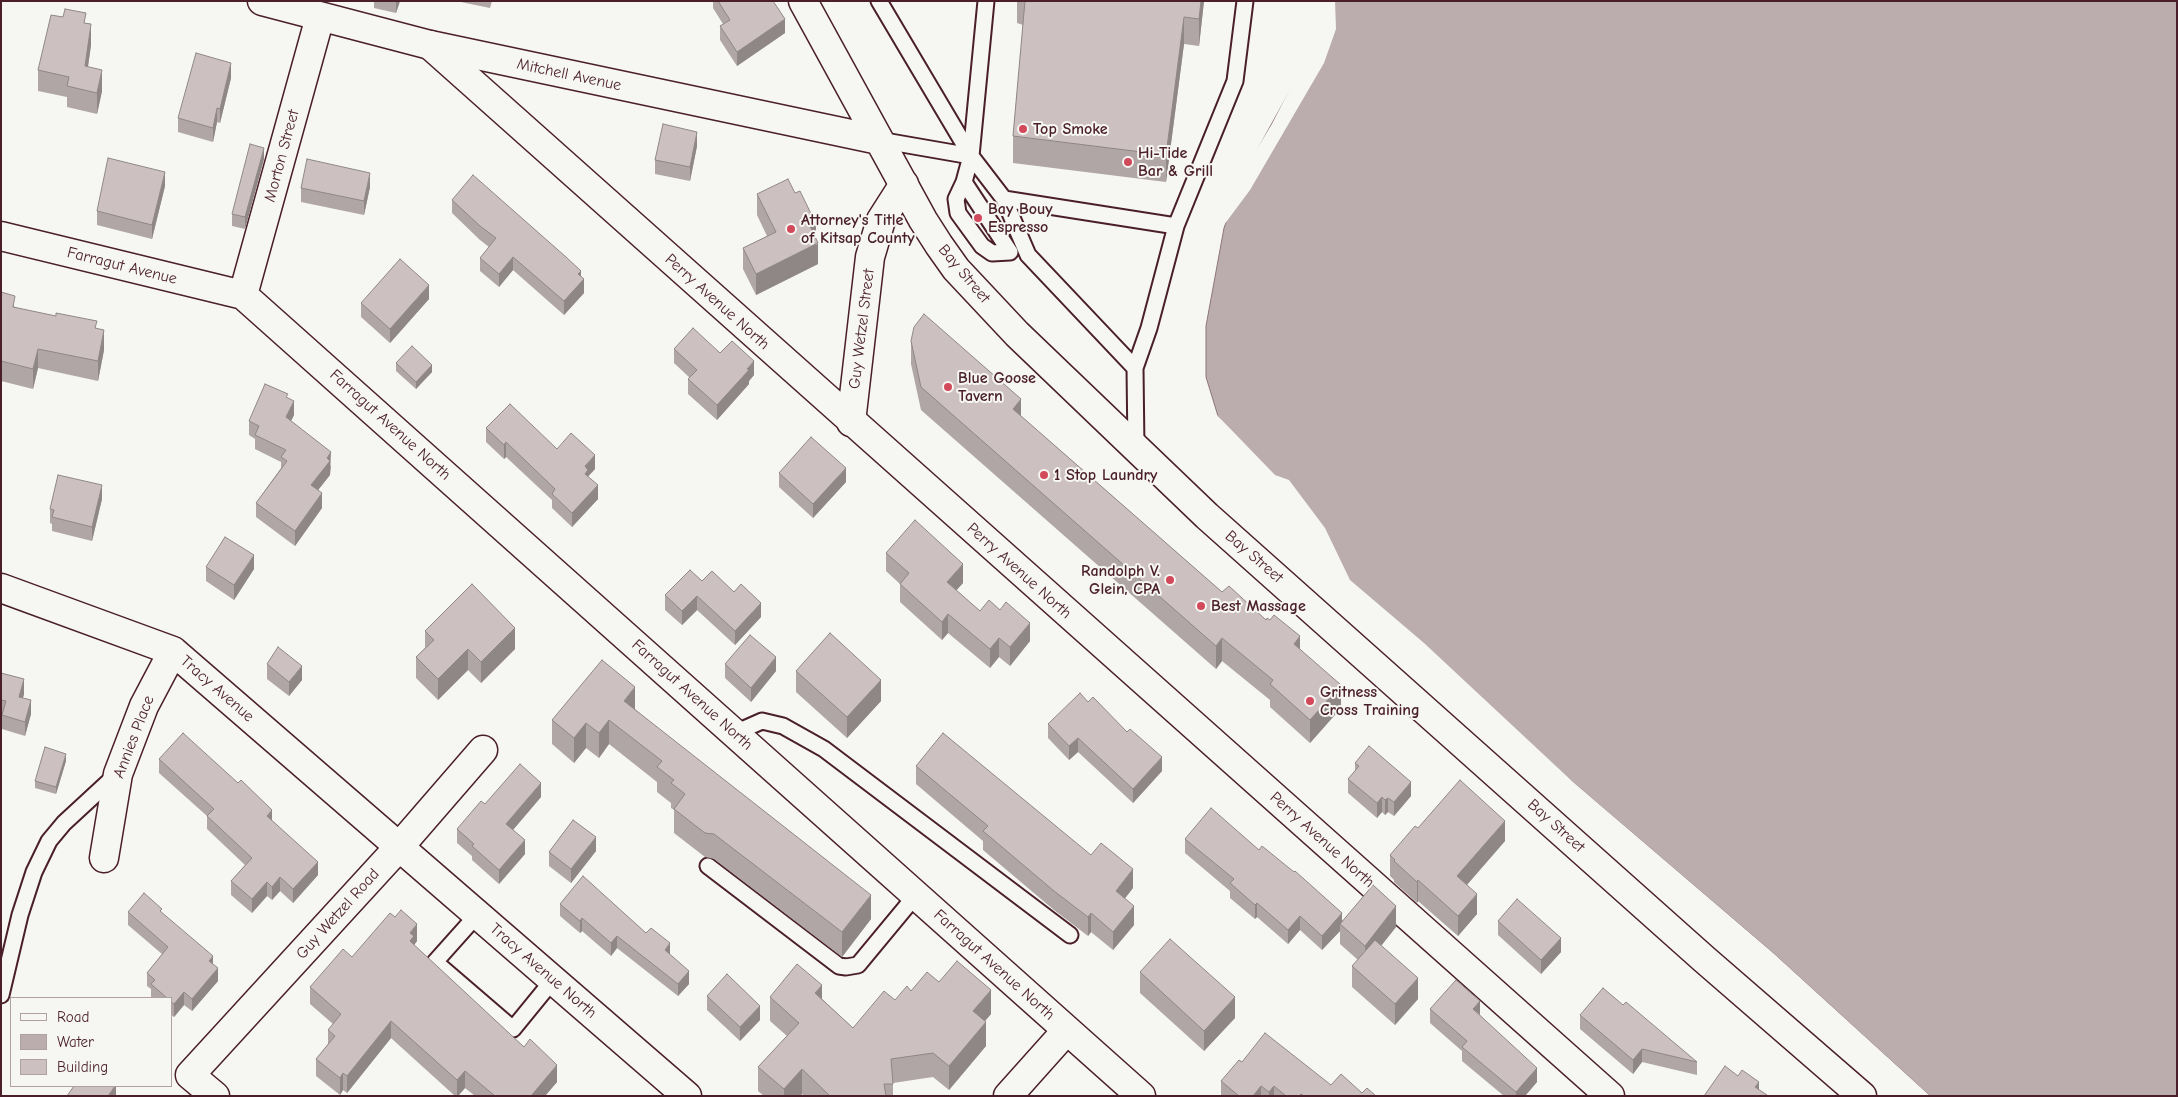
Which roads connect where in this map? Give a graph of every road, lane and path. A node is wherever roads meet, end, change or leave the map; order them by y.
1 (262, 1) edge
2 (803, 1) edge
3 (879, 1) edge
4 (986, 1) edge
5 (1245, 1) edge
6 (320, 17) junction
7 (430, 45) junction
8 (879, 140) junction
9 (971, 156) junction
10 (964, 182) dead end
11 (904, 184) junction
12 (1004, 199) junction
13 (1176, 226) junction
14 (1, 236) edge
15 (243, 295) junction
16 (1135, 368) junction
17 (852, 422) junction
18 (1136, 449) junction
19 (1, 588) edge
20 (173, 651) junction
21 (735, 733) junction
22 (482, 750) dead end
23 (118, 774) junction
24 (399, 847) junction
25 (104, 858) dead end
26 (708, 866) dead end
27 (916, 895) junction
28 (477, 915) junction
29 (1070, 935) dead end
30 (553, 980) junction
31 (1, 995) edge
32 (1067, 1030) junction
33 (215, 1096) edge
34 (687, 1096) edge
35 (1008, 1096) edge
36 (1141, 1096) edge
37 (1610, 1096) edge
38 (1862, 1096) edge

1 - 6 street, Mitchell Avenue
2 - 8 street, Bay Street
3 - 9 lane
4 - 9 lane
5 - 13 lane
6 - 7 street, Mitchell Avenue
6 - 15 street, Morton Street
7 - 8 street, Mitchell Avenue
7 - 17 street, Perry Avenue North
8 - 9 lane
8 - 11 street, Bay Street
9 - 10 lane
9 - 12 lane
11 - 17 street, Guy Wetzel Street
11 - 18 street, Bay Street
12 - 13 lane
12 - 16 lane
13 - 16 lane
14 - 15 street, Farragut Avenue
15 - 21 street, Farragut Avenue North
16 - 18 lane
17 - 37 street, Perry Avenue North
18 - 38 street, Bay Street
19 - 20 street, Tracy Avenue
20 - 23 street, Annies Place
20 - 24 street, Tracy Avenue
21 - 27 street, Farragut Avenue North
21 - 29 lane
22 - 24 street, Guy Wetzel Road
23 - 25 street, Annies Place
23 - 31 lane
24 - 28 street, Tracy Avenue North
24 - 33 street, Guy Wetzel Road
26 - 27 lane
27 - 32 street, Farragut Avenue North
28 - 30 street, Tracy Avenue North
28 - 30 lane
30 - 34 street, Tracy Avenue North
32 - 35 street
32 - 36 street, Farragut Avenue North

